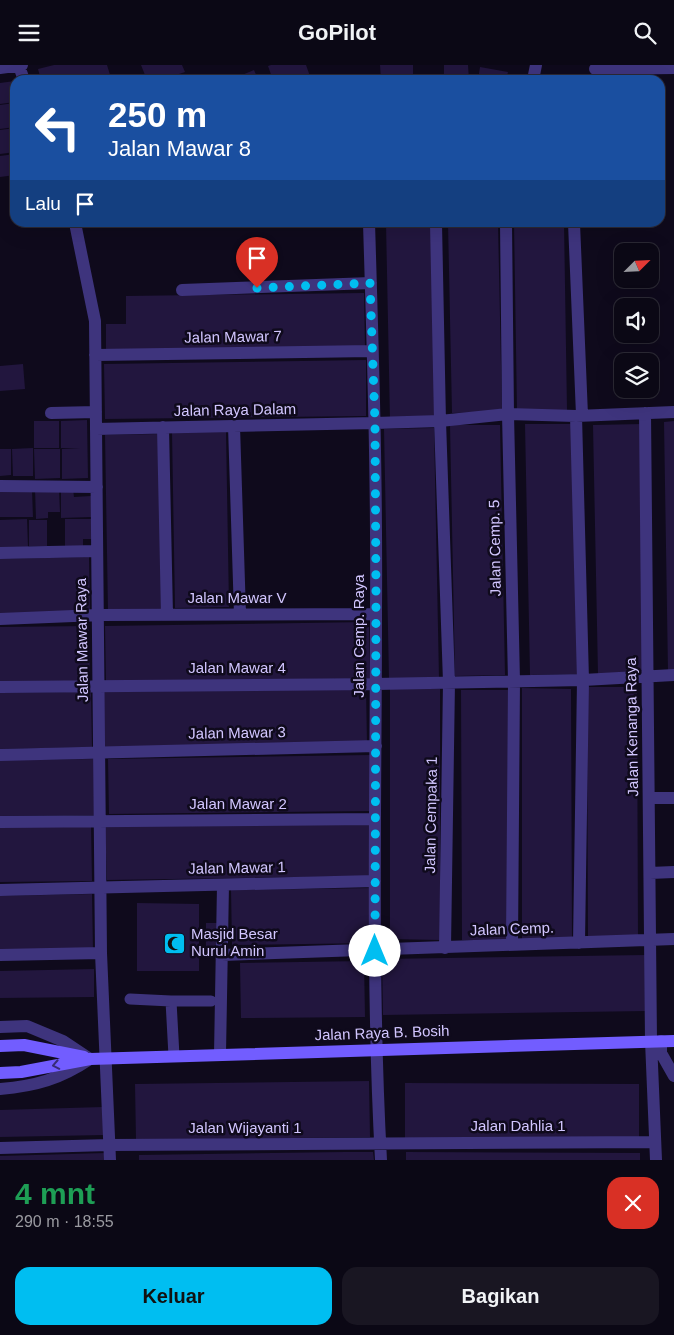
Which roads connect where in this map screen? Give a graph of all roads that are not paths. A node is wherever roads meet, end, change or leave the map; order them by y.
1 (21, 65) edge
2 (674, 68) edge
3 (0, 69) edge
4 (595, 69) dead end
5 (652, 74) edge
6 (75, 227) edge
7 (369, 227) edge
8 (436, 227) edge
9 (506, 227) edge
10 (574, 227) edge
11 (370, 283) junction
12 (182, 291) dead end
13 (371, 351) junction
14 (96, 355) junction
15 (96, 412) junction
16 (674, 412) edge
17 (51, 413) dead end
18 (645, 413) junction
19 (508, 414) junction
20 (579, 415) junction
21 (440, 421) junction
22 (375, 423) junction
23 (234, 426) junction
24 (163, 427) junction
25 (96, 429) junction
26 (0, 486) edge
27 (97, 487) junction
28 (97, 551) junction
29 (0, 553) edge
30 (376, 614) junction
31 (98, 615) junction
32 (167, 615) junction
33 (240, 615) junction
34 (0, 619) edge
35 (648, 675) junction
36 (674, 675) edge
37 (583, 679) junction
38 (514, 681) junction
39 (449, 682) junction
40 (375, 684) junction
41 (99, 686) junction
42 (0, 687) edge
43 (376, 746) junction
44 (99, 753) junction
45 (0, 755) edge
46 (649, 798) junction
47 (674, 798) edge
48 (375, 819) junction
49 (100, 820) junction
50 (0, 822) edge
51 (674, 872) edge
52 (650, 873) junction
53 (375, 881) junction
54 (223, 885) junction
55 (100, 888) junction
56 (0, 890) edge
57 (674, 939) edge
58 (650, 940) junction
59 (580, 943) junction
60 (512, 945) junction
61 (445, 948) junction
62 (375, 951) junction
63 (101, 953) junction
64 (0, 955) edge
65 (222, 955) junction
66 (130, 999) dead end
67 (171, 1001) junction
68 (211, 1001) dead end
69 (0, 1027) edge
70 (662, 1041) edge
71 (0, 1046) edge
72 (377, 1050) junction
73 (220, 1054) junction
74 (174, 1056) junction
75 (106, 1058) junction
76 (90, 1059) junction
77 (0, 1073) edge
78 (674, 1076) edge
79 (0, 1089) edge
80 (655, 1142) junction
81 (380, 1143) junction
82 (110, 1145) junction
83 (0, 1148) edge
84 (110, 1160) edge
85 (381, 1160) edge
86 (656, 1160) edge

1 - 3 street
2 - 5 street
4 - 5 street
6 - 14 street, Jalan Mawar Raya
7 - 11 street, Jalan Cemp. Raya
8 - 21 street, Jalan Cempaka 1
9 - 19 street, Jalan Cemp. 5
10 - 20 street
11 - 12 street
11 - 13 street, Jalan Cemp. Raya
13 - 14 street, Jalan Mawar 7
13 - 22 street, Jalan Cemp. Raya
14 - 15 street, Jalan Mawar Raya
15 - 17 street
15 - 25 street, Jalan Mawar Raya
16 - 18 street, Jalan Raya Dalam
18 - 20 street, Jalan Raya Dalam
18 - 35 street, Jalan Kenanga Raya
19 - 20 street, Jalan Raya Dalam
19 - 21 street, Jalan Raya Dalam
19 - 38 street, Jalan Cemp. 5
20 - 37 street
21 - 22 street, Jalan Raya Dalam
21 - 39 street, Jalan Cempaka 1
22 - 23 street, Jalan Raya Dalam
22 - 30 street, Jalan Cemp. Raya
23 - 24 street, Jalan Raya Dalam
23 - 33 street
24 - 25 street, Jalan Raya Dalam
24 - 32 street
25 - 27 street, Jalan Mawar Raya
26 - 27 street
27 - 28 street, Jalan Mawar Raya
28 - 29 street
28 - 31 street, Jalan Mawar Raya
30 - 33 street, Jalan Mawar V
30 - 40 street, Jalan Cemp. Raya
31 - 32 street, Jalan Mawar V
31 - 34 street, Jalan Mawar V
31 - 41 street, Jalan Mawar Raya
32 - 33 street, Jalan Mawar V
35 - 36 street, Jalan Mawar 4
35 - 37 street, Jalan Mawar 4
35 - 46 street, Jalan Kenanga Raya
37 - 38 street, Jalan Mawar 4
37 - 59 street
38 - 39 street, Jalan Mawar 4
38 - 60 street, Jalan Cemp. 5
39 - 40 street, Jalan Mawar 4
39 - 61 street, Jalan Cempaka 1
40 - 41 street, Jalan Mawar 4
40 - 43 street, Jalan Cemp. Raya
41 - 42 street, Jalan Mawar 4
41 - 44 street, Jalan Mawar Raya
43 - 44 street, Jalan Mawar 3
43 - 48 street, Jalan Cemp. Raya
44 - 45 street, Jalan Mawar 3
44 - 49 street, Jalan Mawar Raya
46 - 47 street
46 - 52 street, Jalan Kenanga Raya
48 - 49 street, Jalan Mawar 2
48 - 53 street, Jalan Cemp. Raya
49 - 50 street, Jalan Mawar 2
49 - 55 street, Jalan Mawar Raya
51 - 52 street
52 - 58 street, Jalan Kenanga Raya
53 - 54 street, Jalan Mawar 1
53 - 62 street, Jalan Cemp. Raya
54 - 55 street, Jalan Mawar 1
54 - 65 street
55 - 56 street, Jalan Mawar 1
55 - 63 street, Jalan Mawar Raya
57 - 58 street, Jalan Cemp.
58 - 59 street, Jalan Cemp.
58 - 70 street, Jalan Kenanga Raya
59 - 60 street, Jalan Cemp.
60 - 61 street, Jalan Cemp.
61 - 62 street, Jalan Cemp.
62 - 65 street, Jalan Cemp.
62 - 72 street, Jalan Cemp. Raya
63 - 64 street
63 - 75 street, Jalan Mawar Raya
65 - 73 street
66 - 67 lane
67 - 68 lane
67 - 74 lane
69 - 76 street
70 - 72 main road, Jalan Raya B. Bosih
70 - 78 street
70 - 80 street
71 - 76 main road
72 - 73 main road, Jalan Raya B. Bosih
72 - 81 street, Jalan Cemp. Raya
73 - 74 main road, Jalan Raya B. Bosih
74 - 75 main road, Jalan Raya B. Bosih
75 - 76 main road, Jalan Raya B. Bosih
75 - 82 street, Jalan Mawar Raya
76 -> 77 main road
76 - 79 street, Jalan Raya B. Bosih
80 - 81 street, Jalan Dahlia 1
80 - 86 street
81 - 82 street, Jalan Wijayanti 1
81 - 85 street, Jalan Cemp. Raya
82 - 83 street, Jalan Wijayanti 1
82 - 84 street, Jalan Mawar Raya

